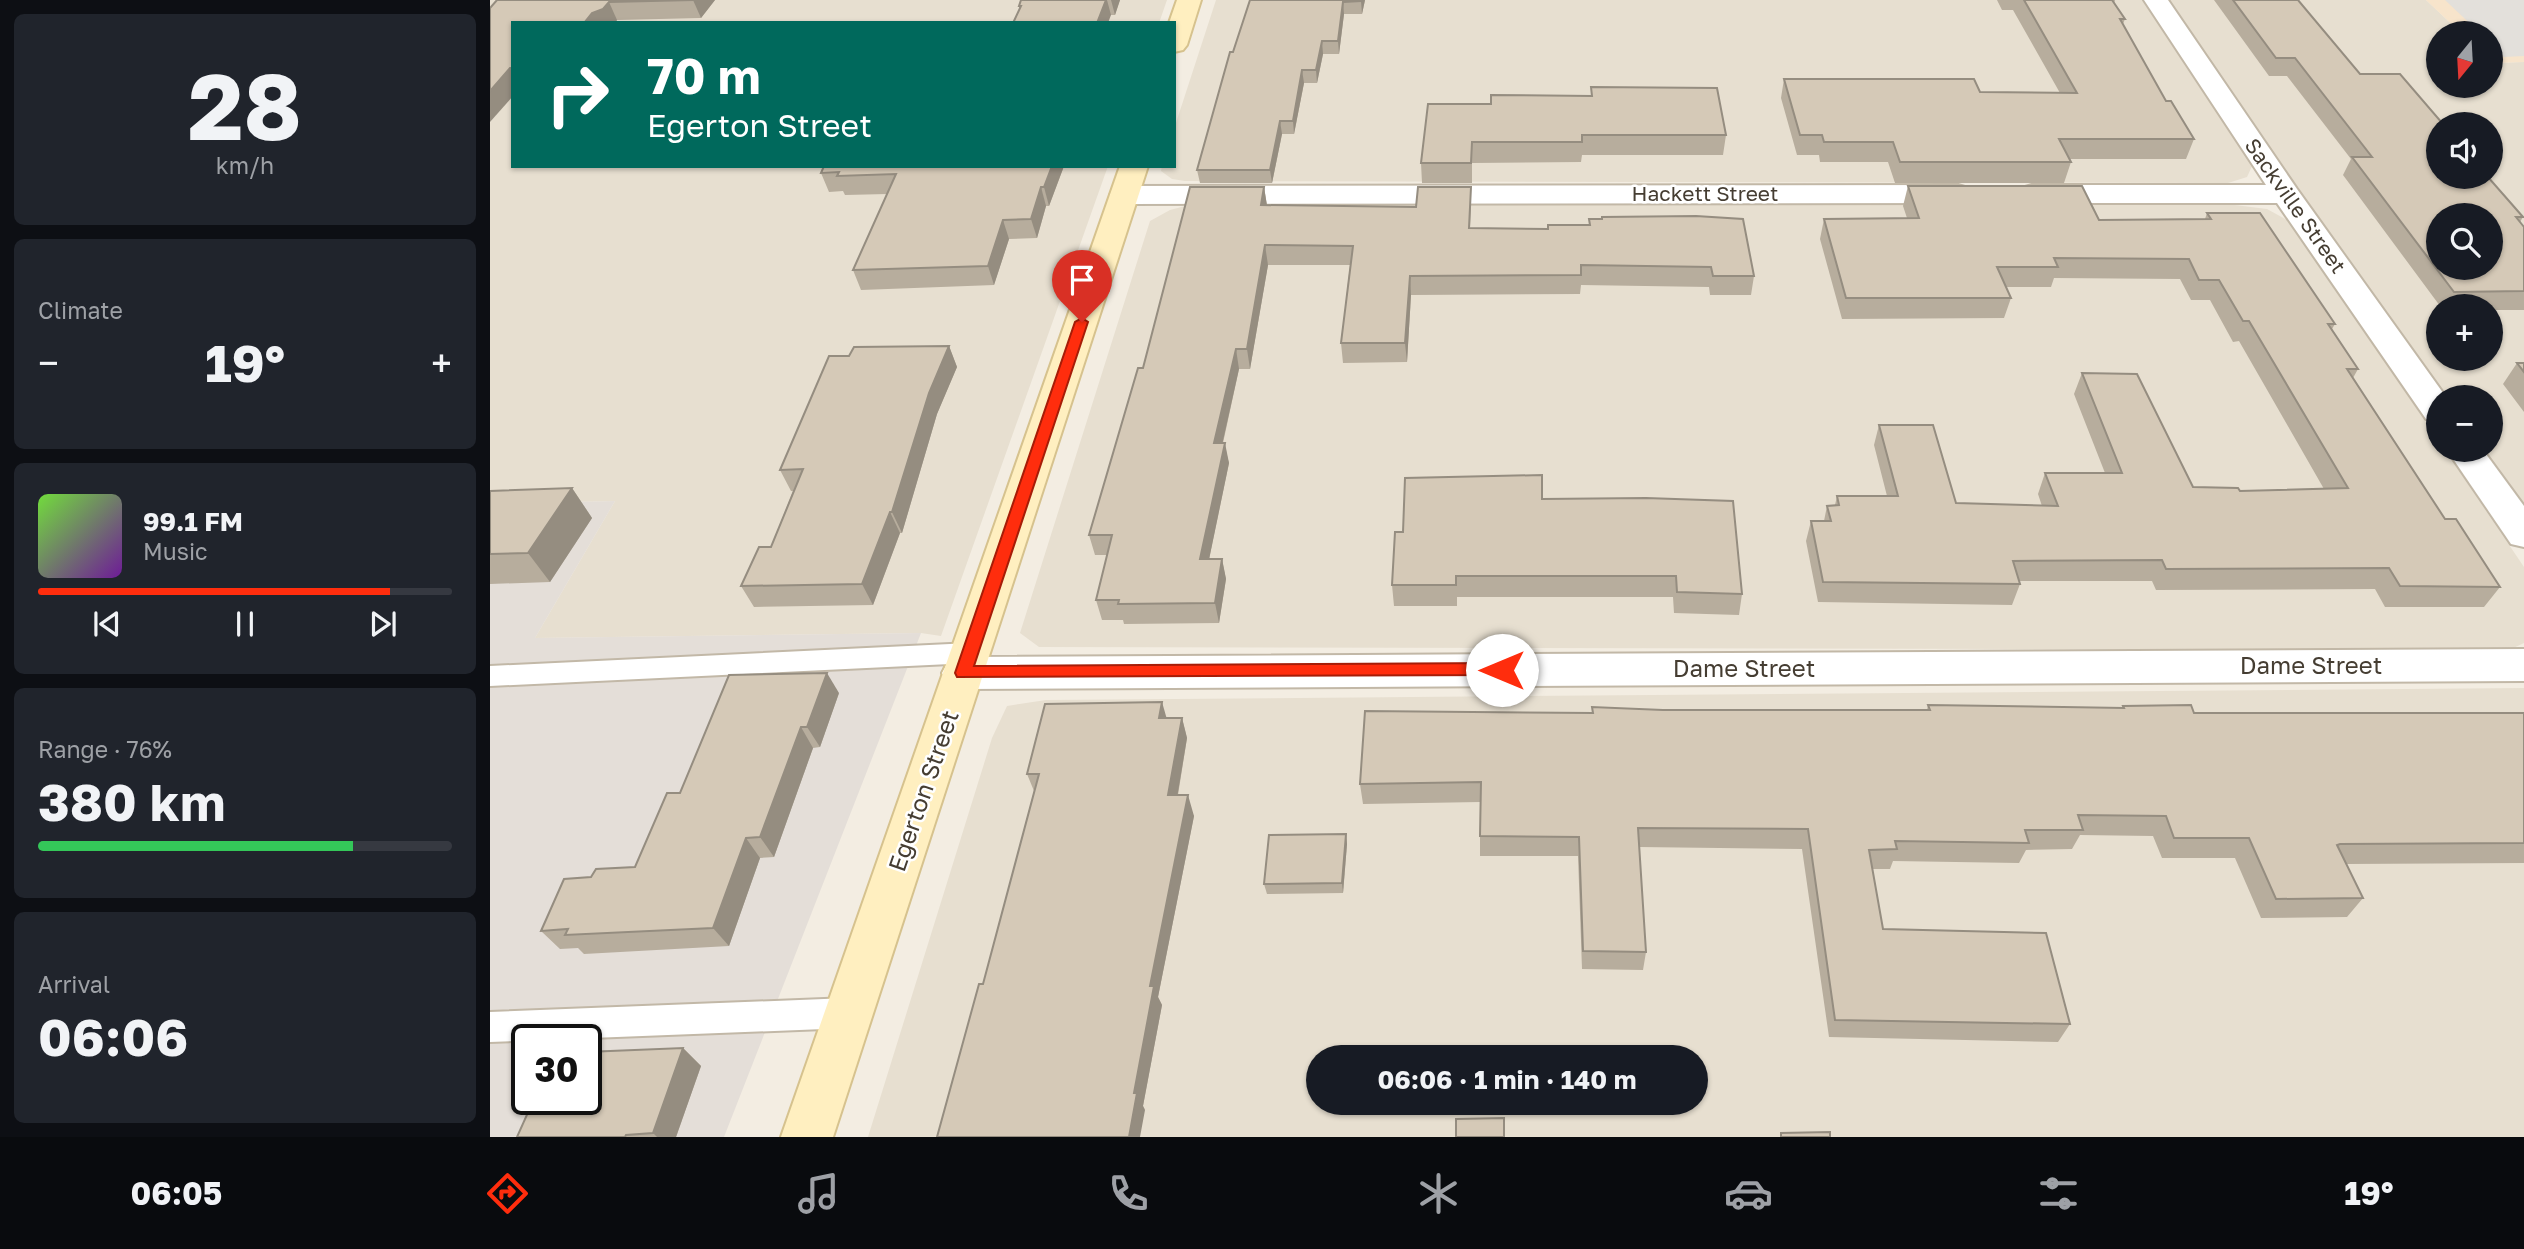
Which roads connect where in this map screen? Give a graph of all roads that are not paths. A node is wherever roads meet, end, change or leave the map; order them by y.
1 (1189, 0) edge
2 (2156, 0) edge
3 (1176, 39) edge
4 (1129, 180) edge
5 (2286, 194) junction
6 (2426, 394) edge
7 (2473, 462) edge
8 (2524, 534) edge
9 (967, 663) junction
10 (2524, 665) edge
11 (490, 676) edge
12 (849, 1013) junction
13 (490, 1027) edge
14 (807, 1137) edge

1 - 3 street
2 - 5 street, Sackville Street
4 - 5 street, Hackett Street
4 - 9 street, Egerton Street
5 - 6 street, Sackville Street
7 - 8 street
9 - 10 street, Dame Street
9 - 11 lane
9 - 12 street, Egerton Street
12 - 13 lane
12 - 14 street, Egerton Street

